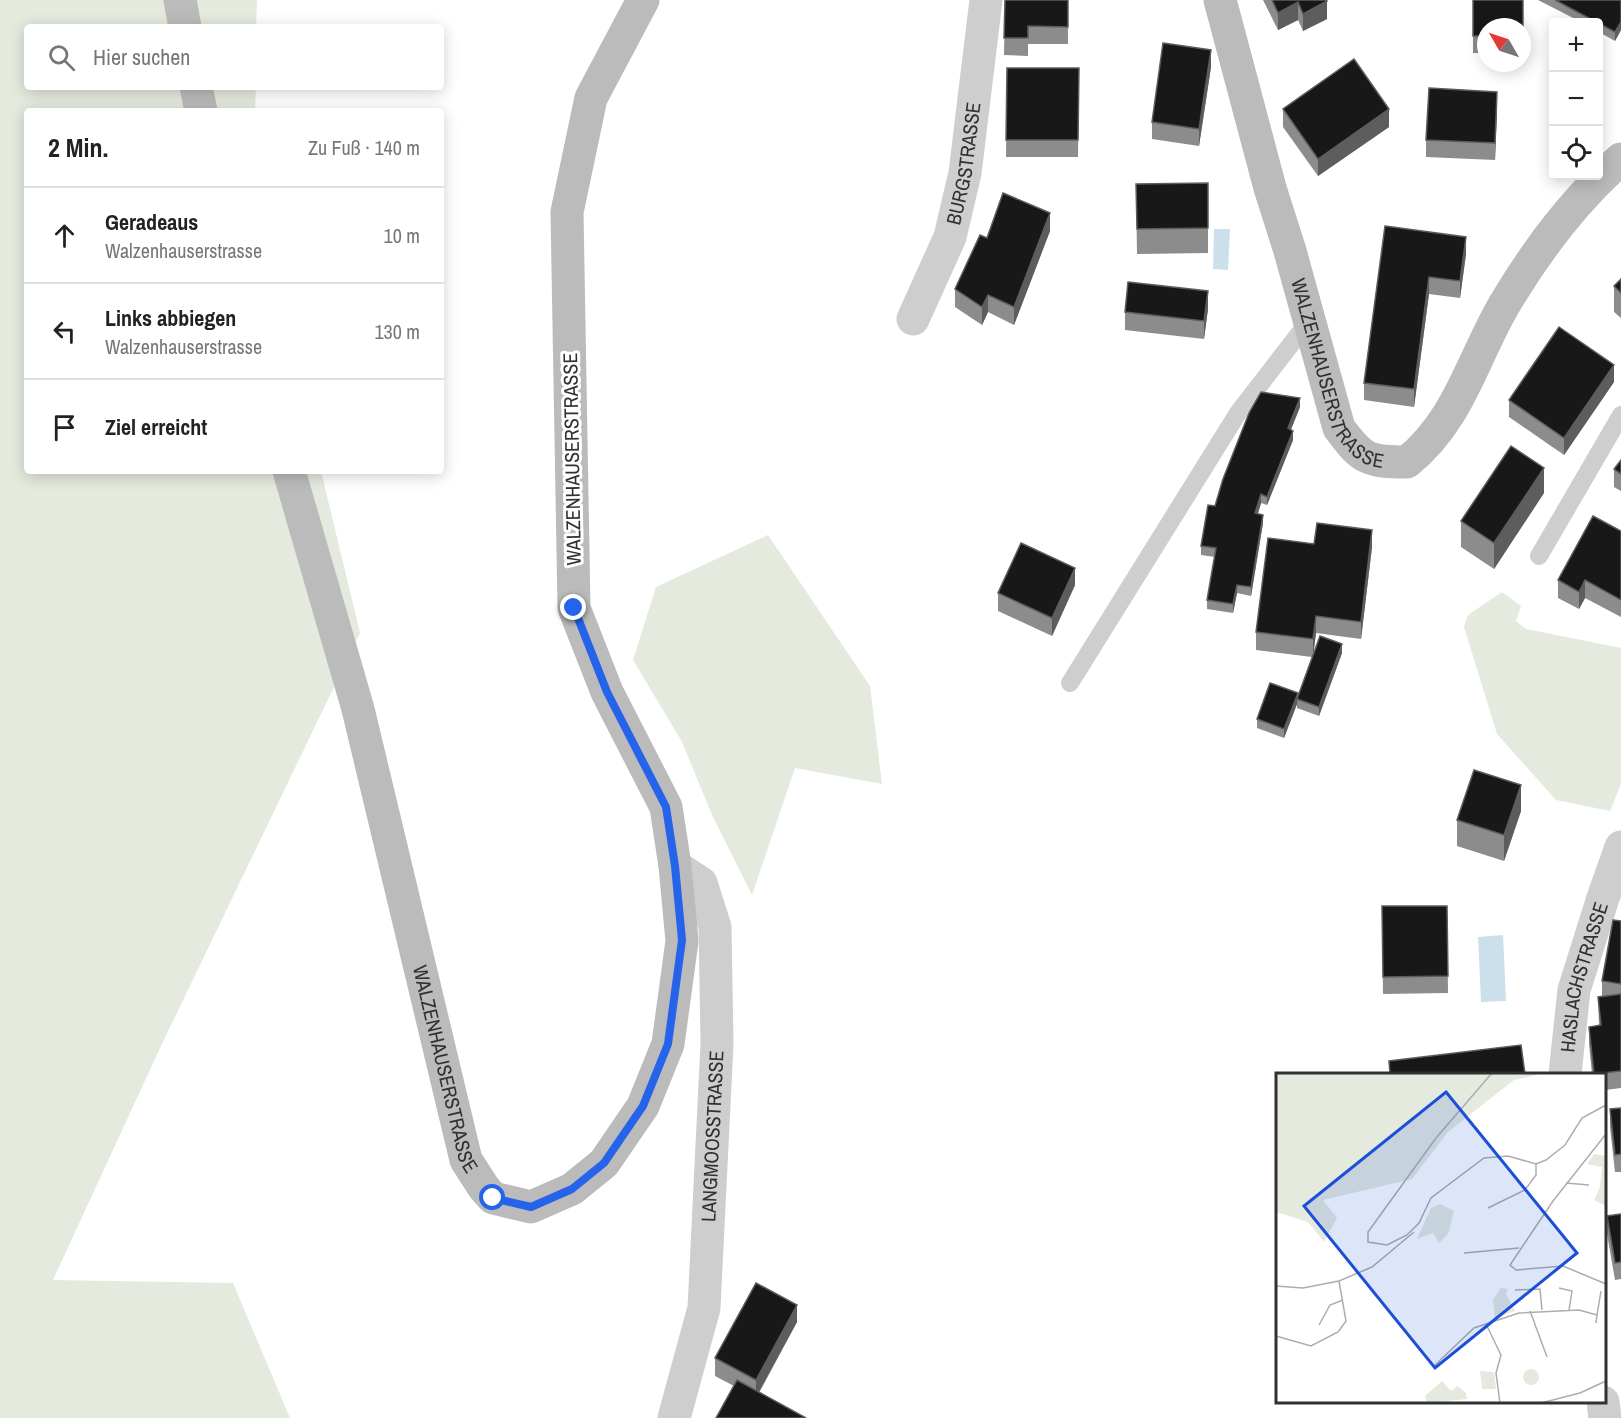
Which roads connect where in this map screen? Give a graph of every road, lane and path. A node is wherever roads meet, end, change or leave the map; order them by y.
1 (180, 0) edge
2 (642, 0) edge
3 (986, 0) edge
4 (1220, 0) edge
5 (184, 24) edge
6 (197, 90) edge
7 (200, 108) edge
8 (1621, 159) edge
9 (913, 319) dead end
10 (1309, 321) junction
11 (1621, 415) edge
12 (290, 474) edge
13 (1539, 556) dead end
14 (1070, 683) dead end
15 (1621, 847) edge
16 (675, 866) junction
17 (1612, 899) edge
18 (1565, 1073) edge
19 (1603, 1403) edge
20 (674, 1418) edge
21 (1605, 1418) edge

1 - 5 street
2 - 16 street, WALZENHAUSERSTRASSE
3 - 9 street, BURGSTRASSE
4 - 10 street, WALZENHAUSERSTRASSE
6 - 7 street
8 - 10 street, WALZENHAUSERSTRASSE
10 - 14 lane
11 - 13 lane
12 - 16 street, WALZENHAUSERSTRASSE
15 - 17 street, HASLACHSTRASSE
16 - 20 street, LANGMOOSSTRASSE
17 - 18 street, HASLACHSTRASSE
19 - 21 street

